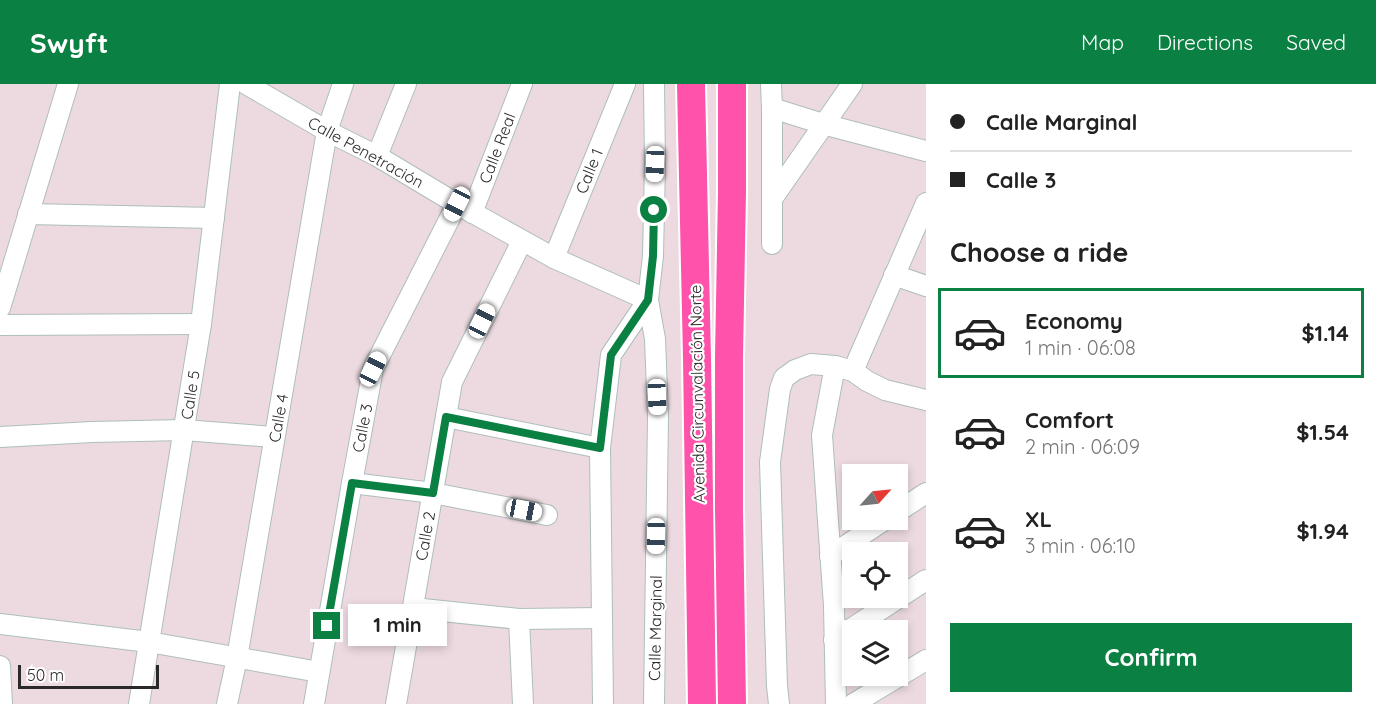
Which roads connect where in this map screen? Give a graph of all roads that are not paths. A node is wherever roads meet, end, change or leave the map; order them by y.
1 (68, 84) edge
2 (231, 84) edge
3 (246, 84) edge
4 (343, 84) edge
5 (406, 84) edge
6 (522, 84) edge
7 (625, 84) edge
8 (654, 84) edge
9 (691, 84) edge
10 (732, 84) edge
11 (771, 84) edge
12 (852, 84) edge
13 (772, 108) junction
14 (823, 124) junction
15 (327, 131) junction
16 (926, 151) edge
17 (377, 156) junction
18 (772, 199) junction
19 (926, 203) edge
20 (465, 208) junction
21 (28, 214) junction
22 (214, 218) junction
23 (522, 241) junction
24 (772, 244) dead end
25 (554, 258) junction
26 (894, 275) junction
27 (926, 286) edge
28 (648, 300) junction
29 (0, 308) edge
30 (201, 324) junction
31 (0, 325) edge
32 (844, 369) junction
33 (926, 400) edge
34 (446, 417) junction
35 (184, 430) junction
36 (0, 437) edge
37 (274, 437) junction
38 (600, 448) junction
39 (352, 483) junction
40 (433, 493) junction
41 (926, 493) edge
42 (908, 505) edge
43 (547, 515) dead end
44 (869, 530) edge
45 (830, 556) junction
46 (926, 580) edge
47 (413, 608) junction
48 (602, 618) junction
49 (519, 619) junction
50 (0, 624) edge
51 (834, 640) junction
52 (149, 642) junction
53 (237, 658) junction
54 (926, 660) edge
55 (0, 666) edge
56 (319, 672) junction
57 (2, 704) edge
58 (139, 704) edge
59 (227, 704) edge
60 (314, 704) edge
61 (396, 704) edge
62 (523, 704) edge
63 (603, 704) edge
64 (654, 704) edge
65 (702, 704) edge
66 (732, 704) edge
67 (779, 704) edge
68 (836, 704) edge
69 (853, 704) edge

1 - 21 street
2 - 22 street, Calle 5
3 - 15 street, Calle Penetración
4 - 15 street, Calle 4
5 - 17 street
6 - 20 street, Calle Real
7 - 25 street, Calle 1
8 - 28 street, Calle Marginal
9 - 65 highway, Avenida Circunvalación Norte
10 - 66 highway, Avenida Circunvalación Norte
11 - 13 street
12 - 14 street
13 - 14 street
13 - 18 street
14 - 16 street
14 - 18 street
15 - 17 street, Calle Penetración
15 - 37 street, Calle 4
17 - 20 street, Calle Penetración
18 - 24 street
19 - 26 street
20 - 23 street, Calle Penetración
20 - 39 street, Calle 3
21 - 22 street
21 - 29 street
22 - 30 street, Calle 5
23 - 25 street, Calle Penetración
23 - 34 street, Calle 2
25 - 28 street, Calle Penetración
26 - 27 street
26 - 32 street
28 - 38 street
28 - 64 street, Calle Marginal
30 - 31 street
30 - 35 street, Calle 5
32 - 33 street
32 - 45 street
32 - 67 street
34 - 38 street
34 - 40 street, Calle 2
35 - 36 street
35 - 37 street
35 - 52 street, Calle 5
37 - 53 street, Calle 4
38 - 48 street
39 - 40 street
39 - 56 street, Calle 3
40 - 43 street
40 - 47 street, Calle 2
41 - 42 street
44 - 45 street
45 - 51 street
46 - 51 street
47 - 49 street
47 - 61 street, Calle 2
48 - 49 street
48 - 63 street
49 - 62 street
50 - 52 street
51 - 68 street
52 - 53 street
52 - 58 street, Calle 5
53 - 56 street
53 - 59 street, Calle 4
54 - 69 street
55 - 57 street
56 - 60 street, Calle 3

